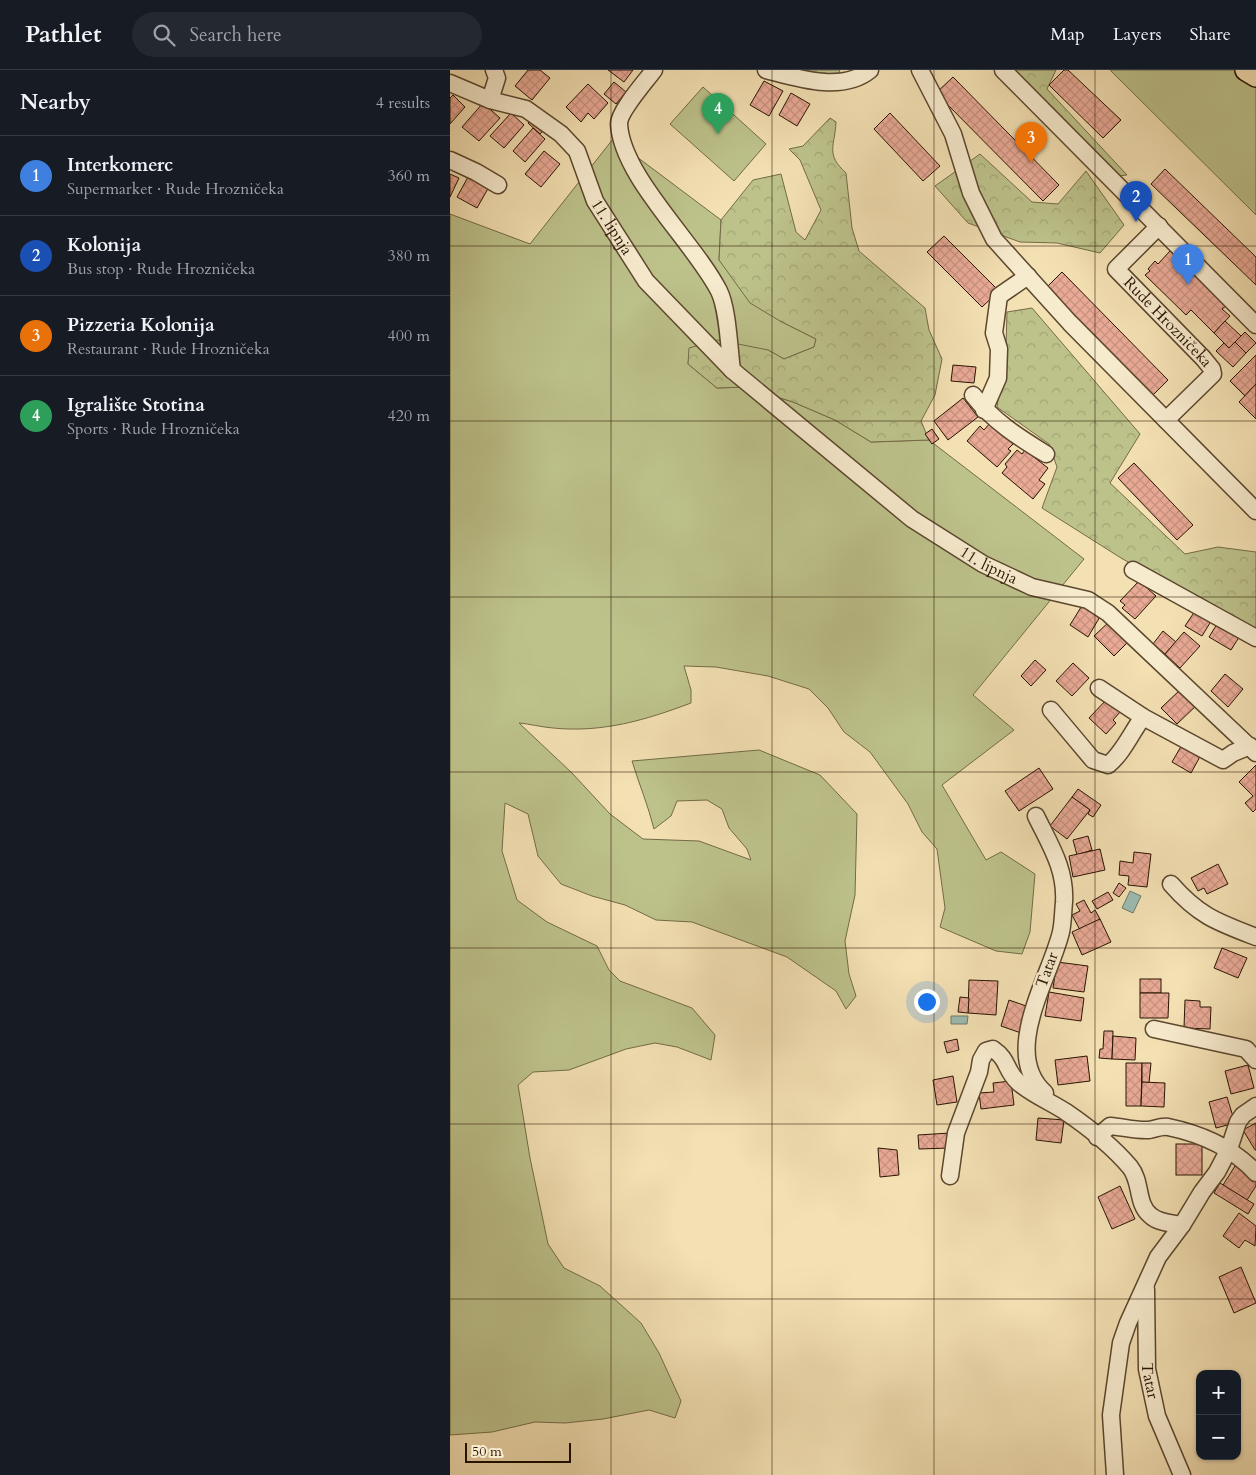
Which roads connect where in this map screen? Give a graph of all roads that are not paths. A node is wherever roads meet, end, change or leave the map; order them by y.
1 (494, 70) edge
2 (654, 70) edge
3 (766, 70) edge
4 (870, 70) edge
5 (920, 70) edge
6 (1003, 70) edge
7 (1246, 70) edge
8 (1256, 76) edge
9 (450, 84) edge
10 (490, 100) junction
11 (450, 160) edge
12 (498, 185) dead end
13 (1159, 226) junction
14 (1028, 276) junction
15 (1256, 325) edge
16 (732, 370) junction
17 (973, 395) dead end
18 (984, 410) junction
19 (1166, 420) junction
20 (1046, 454) dead end
21 (1256, 512) edge
22 (1133, 570) dead end
23 (1256, 638) edge
24 (1099, 688) dead end
25 (1051, 710) dead end
26 (1143, 717) junction
27 (1253, 750) edge
28 (1036, 816) dead end
29 (1171, 884) dead end
30 (1256, 937) edge
31 (1154, 1029) dead end
32 (1256, 1060) edge
33 (1256, 1106) edge
34 (1067, 1113) junction
35 (1097, 1138) junction
36 (1230, 1149) junction
37 (1256, 1173) edge
38 (950, 1176) dead end
39 (1182, 1225) junction
40 (1146, 1282) junction
41 (1114, 1475) edge
42 (1182, 1475) edge

1 - 10 street
2 - 16 street
3 - 4 street
5 - 14 street
6 - 13 street
7 - 8 main road
9 - 10 street, 11. lipnja
10 - 16 street, 11. lipnja
11 - 12 street
13 - 15 street
13 - 19 street, Rude Hrozničeka
14 - 18 street
14 - 19 street
16 - 27 street, 11. lipnja
17 - 18 street
18 - 20 street
19 - 21 street
22 - 23 street
24 - 26 street, 11. lipnja
25 - 26 street
26 - 27 street, 11. lipnja
28 - 34 street, Tatar
29 - 30 street
31 - 32 street
33 - 36 street, Tatar
34 - 35 street, Tatar
34 - 38 street, Tatar
35 - 36 street
35 - 39 street, Tatar
36 - 37 street
36 - 39 street, Tatar
39 - 40 street, Tatar
40 - 41 street, Tatar
40 - 42 street, Tatar

